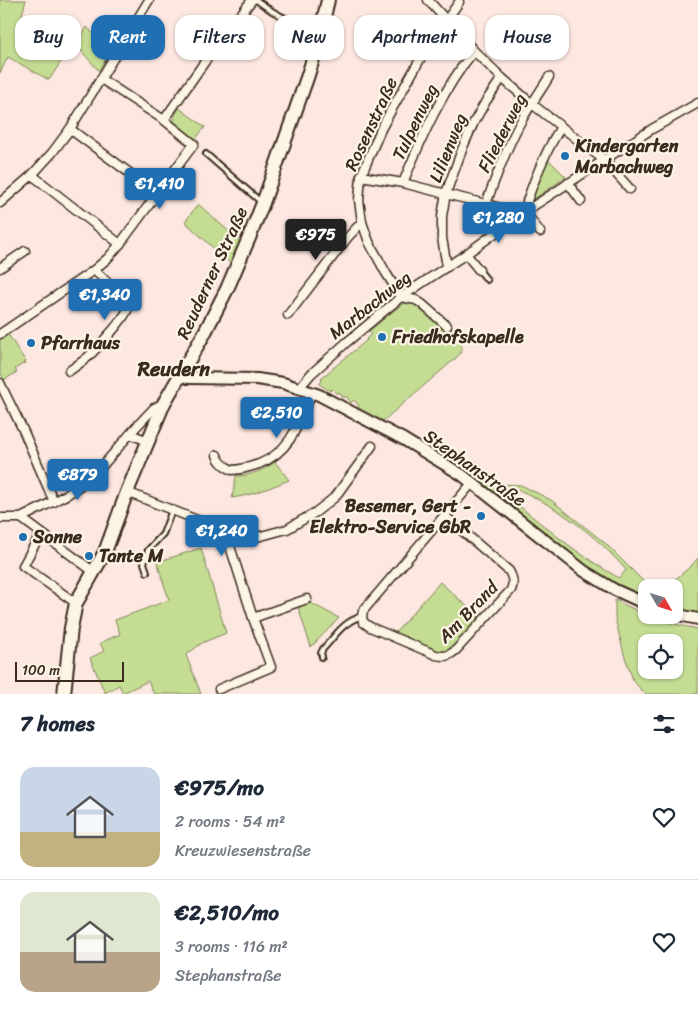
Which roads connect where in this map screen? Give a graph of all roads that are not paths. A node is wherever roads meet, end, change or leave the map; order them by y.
1 (149, 0) edge
2 (254, 0) edge
3 (328, 0) edge
4 (428, 0) edge
5 (459, 2) dead end
6 (278, 15) edge
7 (324, 15) edge
8 (441, 15) edge
9 (450, 15) edge
10 (475, 52) edge
11 (312, 60) edge
12 (420, 60) edge
13 (468, 60) edge
14 (549, 77) dead end
15 (100, 78) junction
16 (502, 78) junction
17 (698, 103) edge
18 (532, 104) junction
19 (164, 120) junction
20 (561, 127) junction
21 (70, 129) junction
22 (206, 154) dead end
23 (604, 160) junction
24 (32, 175) junction
25 (361, 176) junction
26 (568, 183) junction
27 (403, 184) junction
28 (630, 189) dead end
29 (446, 193) junction
30 (158, 194) junction
31 (581, 201) dead end
32 (0, 203) edge
33 (263, 203) junction
34 (486, 204) junction
35 (527, 211) junction
36 (514, 220) junction
37 (362, 222) junction
38 (540, 232) dead end
39 (120, 244) junction
40 (25, 251) dead end
41 (466, 254) junction
42 (447, 266) junction
43 (0, 268) edge
44 (94, 270) junction
45 (479, 270) joint
46 (487, 280) dead end
47 (402, 297) junction
48 (288, 315) dead end
49 (447, 326) dead end
50 (0, 334) edge
51 (69, 371) dead end
52 (180, 375) junction
53 (0, 383) edge
54 (300, 388) junction
55 (312, 392) junction
56 (164, 403) junction
57 (130, 434) junction
58 (148, 441) junction
59 (372, 446) dead end
60 (218, 456) dead end
61 (473, 482) junction
62 (127, 492) junction
63 (54, 502) junction
64 (172, 510) junction
65 (445, 516) junction
66 (0, 518) edge
67 (21, 518) junction
68 (41, 533) junction
69 (228, 540) junction
70 (94, 572) junction
71 (147, 572) dead end
72 (307, 599) dead end
73 (638, 600) edge
74 (76, 603) junction
75 (362, 613) junction
76 (683, 616) edge
77 (253, 618) junction
78 (698, 620) edge
79 (322, 657) dead end
80 (219, 689) dead end
81 (64, 694) edge

1 - 15 street
2 - 6 lane
2 - 19 street
3 - 7 main road, Reuderner Straße
4 - 8 street
5 - 9 street, Rosenstraße
10 - 16 street
11 - 33 main road, Reuderner Straße
12 - 25 street, Rosenstraße
13 - 27 street, Tulpenweg
14 - 18 street, Fliederweg
15 - 19 street
15 - 21 street
16 - 18 street
16 - 29 street, Lilienweg
17 - 23 street, Marbachweg
18 - 20 street
18 - 34 street, Fliederweg
19 - 30 street
20 - 23 street
20 - 35 street
21 - 24 street
21 - 30 street
22 - 33 lane
23 - 26 street, Marbachweg
23 - 28 street
24 - 32 street
24 - 39 street
25 - 27 street
25 - 37 street, Rosenstraße
26 - 31 street
26 - 35 street, Marbachweg
27 - 29 street
29 - 34 street
29 - 42 street, Lilienweg
30 - 39 street
33 - 52 main road, Reuderner Straße
34 - 36 street
35 - 36 street, Marbachweg
35 - 38 street
36 - 41 street, Marbachweg
37 - 47 street, Rosenstraße
37 - 48 street
39 - 44 street
40 - 43 street
41 - 42 street, Marbachweg
41 - 45 street
42 - 47 street, Marbachweg
44 - 50 street
44 - 51 street
45 - 46 lane
47 - 49 street
47 - 54 street, Marbachweg
52 - 54 street, Stephanstraße
52 - 56 main road, Reuderner Straße
53 - 63 street
54 - 55 street, Stephanstraße
55 - 60 street
55 - 61 street, Stephanstraße
56 - 57 street
56 - 58 main road, Reuderner Straße
57 - 58 street
57 - 63 street
58 - 62 main road, Reuderner Straße
59 - 69 street
61 - 65 street
61 - 73 street, Stephanstraße
62 - 64 street
62 - 70 main road, Reuderner Straße
63 - 67 street
64 - 69 street
64 - 71 lane
65 - 75 street
65 - 75 street, Am Brand
66 - 67 street
67 - 68 street
68 - 70 street
68 - 74 street
69 - 77 street
70 - 74 main road, Reuderner Straße
72 - 77 street
74 - 81 main road, Reuderner Straße
75 - 79 lane
76 - 78 street
77 - 80 street

